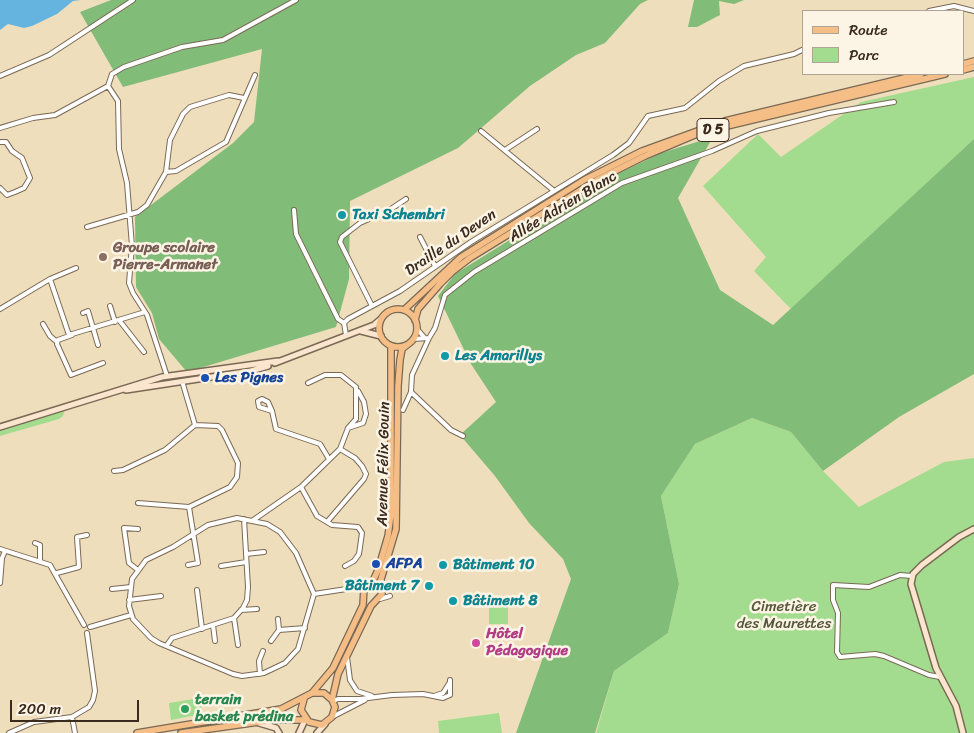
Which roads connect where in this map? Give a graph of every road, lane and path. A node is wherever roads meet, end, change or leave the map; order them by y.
1 (133, 0) edge
2 (296, 0) edge
3 (934, 10) edge
4 (974, 11) edge
5 (802, 50) edge
6 (255, 75) dead end
7 (917, 75) edge
8 (941, 75) edge
9 (0, 76) edge
10 (108, 86) junction
11 (244, 98) junction
12 (894, 102) dead end
13 (0, 128) edge
14 (537, 128) dead end
15 (481, 131) dead end
16 (0, 141) edge
17 (505, 150) junction
18 (166, 172) junction
19 (0, 188) edge
20 (553, 190) junction
21 (406, 199) dead end
22 (294, 210) dead end
23 (130, 213) junction
24 (87, 227) dead end
25 (420, 237) dead end
26 (435, 266) junction
27 (76, 268) dead end
28 (50, 279) junction
29 (110, 306) dead end
30 (372, 306) junction
31 (0, 309) edge
32 (404, 310) junction
33 (145, 312) junction
34 (83, 313) dead end
35 (381, 319) junction
36 (415, 320) junction
37 (117, 321) junction
38 (344, 323) junction
39 (44, 324) dead end
40 (94, 328) junction
41 (417, 330) junction
42 (358, 331) junction
43 (346, 335) junction
44 (72, 336) junction
45 (381, 336) junction
46 (424, 337) junction
47 (429, 338) junction
48 (413, 339) junction
49 (57, 342) junction
50 (98, 345) dead end
51 (407, 345) junction
52 (391, 346) junction
53 (144, 352) dead end
54 (103, 363) dead end
55 (165, 377) junction
56 (182, 379) junction
57 (308, 383) dead end
58 (162, 384) junction
59 (357, 389) junction
60 (411, 392) junction
61 (109, 393) junction
62 (403, 410) dead end
63 (272, 411) dead end
64 (195, 425) junction
65 (0, 427) edge
66 (348, 428) junction
67 (463, 436) dead end
68 (340, 449) junction
69 (330, 459) junction
70 (114, 471) dead end
71 (301, 487) junction
72 (138, 503) dead end
73 (189, 507) junction
74 (244, 519) junction
75 (252, 521) junction
76 (327, 522) junction
77 (138, 529) dead end
78 (974, 529) edge
79 (194, 533) junction
80 (87, 535) dead end
81 (35, 543) dead end
82 (2, 550) edge
83 (264, 552) dead end
84 (246, 554) junction
85 (40, 561) junction
86 (246, 562) junction
87 (188, 565) dead end
88 (221, 566) dead end
89 (345, 566) dead end
90 (138, 570) junction
91 (57, 573) junction
92 (912, 576) junction
93 (0, 583) edge
94 (369, 584) junction
95 (131, 587) junction
96 (356, 588) junction
97 (380, 588) junction
98 (112, 589) dead end
99 (197, 590) dead end
100 (314, 594) junction
101 (364, 595) junction
102 (161, 596) dead end
103 (129, 600) junction
104 (378, 600) junction
105 (256, 609) dead end
106 (241, 610) junction
107 (131, 614) junction
108 (234, 618) junction
109 (278, 619) dead end
110 (84, 625) junction
111 (213, 625) junction
112 (90, 628) junction
113 (305, 628) junction
114 (202, 629) junction
115 (279, 630) junction
116 (87, 633) junction
117 (215, 641) dead end
118 (271, 641) dead end
119 (167, 645) junction
120 (238, 645) dead end
121 (262, 651) dead end
122 (347, 652) junction
123 (260, 674) junction
124 (940, 677) junction
125 (312, 693) junction
126 (434, 696) junction
127 (375, 697) junction
128 (304, 699) junction
129 (332, 700) junction
130 (72, 717) junction
131 (332, 717) junction
132 (306, 720) junction
133 (254, 722) junction
134 (325, 724) junction
135 (74, 732) edge
136 (9, 733) edge
137 (137, 733) edge
138 (181, 733) edge
139 (279, 733) edge
140 (299, 733) edge
141 (317, 733) edge
142 (963, 733) edge

1 - 9 street
2 - 10 street
3 - 4 street
5 - 20 street, Draille du Deven
6 - 11 street
7 - 32 main road, D 5
8 - 36 main road, D 5
10 - 13 street
10 - 23 street
11 - 18 street
11 - 18 street
12 - 47 street, Allée Adrien Blanc
14 - 17 street
15 - 17 street
16 - 19 street
17 - 20 street
18 - 23 street
20 - 26 street, Draille du Deven
21 - 30 street
22 - 38 street
23 - 24 street
23 - 33 street
25 - 26 street
26 - 30 street, Draille du Deven
27 - 28 street
28 - 31 street
28 - 44 street
29 - 37 street
30 - 38 street, Draille du Deven
32 - 35 main road
32 - 36 main road
33 - 37 street
33 - 55 street
34 - 40 street
35 - 42 main road
35 - 45 main road
36 - 41 main road
37 - 40 street
37 - 53 street
38 - 43 street
39 - 49 street
40 - 44 street
40 - 50 street
41 - 46 street
41 - 48 main road
42 - 43 main road
42 - 45 main road
43 - 56 main road
44 - 49 street
45 - 52 main road
46 - 47 street
46 - 48 street
47 - 60 street, Allée Adrien Blanc
48 - 51 main road
49 - 54 street
51 - 52 main road
51 - 97 main road, Avenue Félix Gouin
52 - 94 main road, Avenue Félix Gouin
55 - 56 main road
55 - 58 main road
55 - 61 main road
56 - 58 main road
56 - 64 street
57 - 59 street
58 - 61 main road
59 - 66 street
59 - 66 street
60 - 62 street, Allée Adrien Blanc
60 - 67 street
61 - 65 main road
63 - 69 street
64 - 70 street
64 - 73 street
66 - 68 street
68 - 69 street
68 - 76 street
69 - 71 street
71 - 75 street
71 - 76 street
72 - 73 street
73 - 79 street
74 - 75 street
74 - 79 street
74 - 84 street
75 - 100 street
76 - 89 street
77 - 90 street
78 - 92 main road
79 - 87 street
79 - 90 street
80 - 91 street
81 - 85 street
82 - 85 street
82 - 93 street
83 - 84 street
84 - 86 street
85 - 91 street
86 - 88 street
86 - 106 street
90 - 95 street
91 - 110 street
92 - 124 main road
92 - 124 street
94 - 96 street
94 - 97 main road
94 - 101 main road, Avenue Félix Gouin
95 - 98 street
95 - 103 street
96 - 100 street
96 - 101 street
97 - 104 main road, Avenue Félix Gouin
99 - 114 street
100 - 113 street
101 - 104 main road
101 - 125 main road, Avenue Félix Gouin
102 - 103 street
103 - 107 street
104 - 122 main road, Avenue Félix Gouin
105 - 106 street
106 - 108 street
107 - 112 street
107 - 119 street
108 - 111 street
108 - 120 street
109 - 115 street
110 - 112 street
110 - 116 street
111 - 114 street
111 - 117 street
112 - 116 street
113 - 115 street
113 - 123 street
114 - 119 street
115 - 118 street
116 - 130 street
119 - 123 street
121 - 123 street
122 - 127 street
122 - 129 main road, Avenue Félix Gouin
124 - 142 main road
125 - 128 main road, Avenue Félix Gouin
125 - 129 main road
126 - 126 street
126 - 127 street
127 - 129 street
127 - 131 street
128 - 132 main road
128 - 137 main road, Avenue Félix Gouin
129 - 131 main road, Avenue Félix Gouin
130 - 135 street
130 - 136 street
131 - 134 main road
132 - 133 main road
132 - 134 main road
132 - 140 main road
133 - 138 main road
133 - 139 main road
134 - 141 main road

